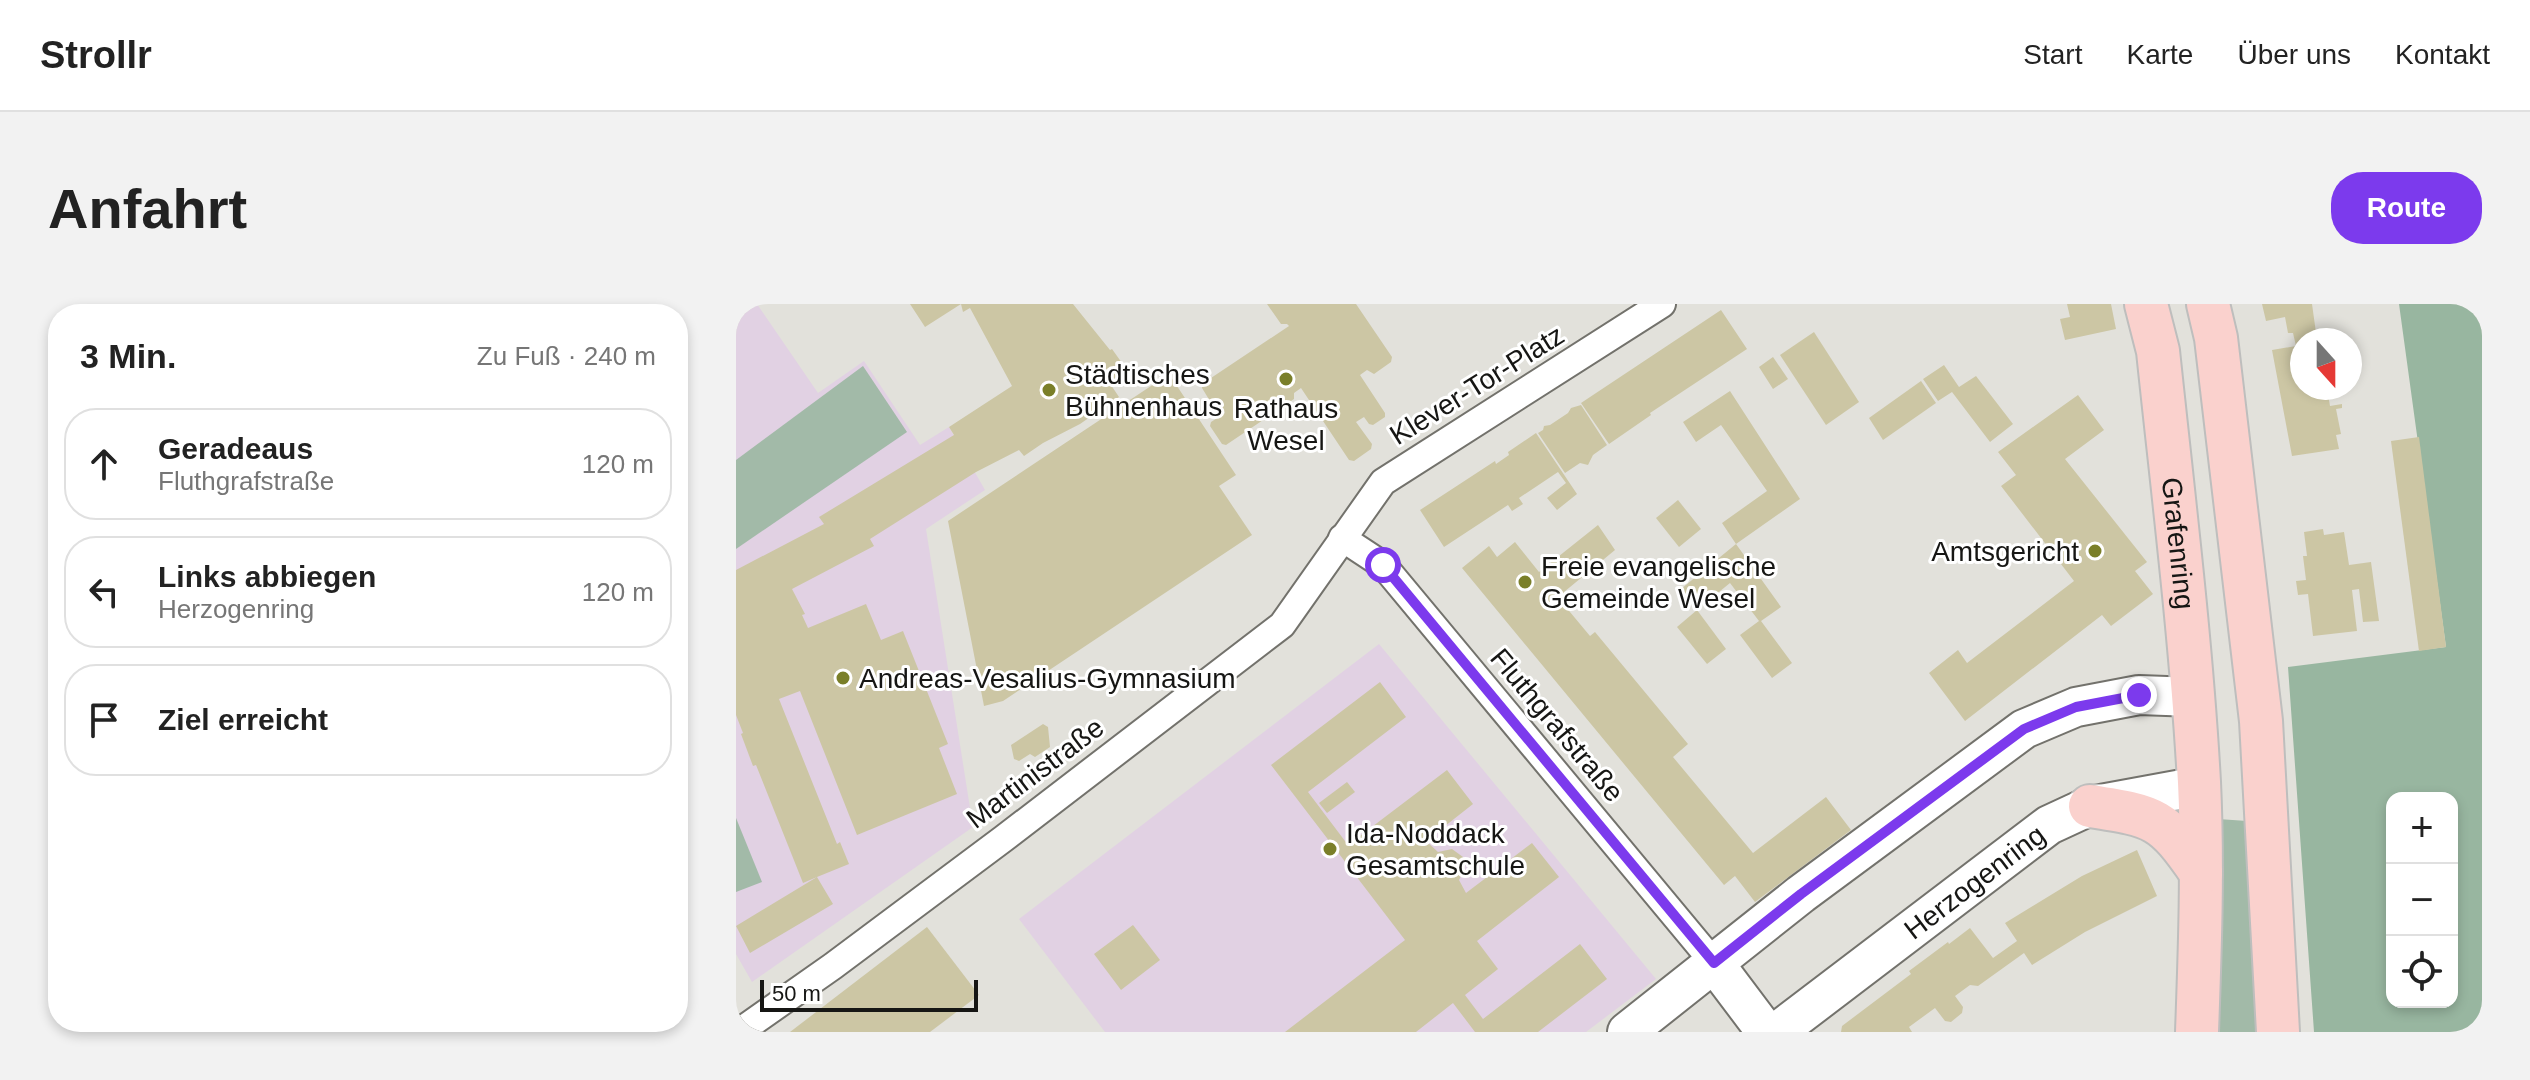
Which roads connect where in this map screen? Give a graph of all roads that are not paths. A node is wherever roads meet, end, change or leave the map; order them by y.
1 (1662, 304) edge
2 (2146, 304) edge
3 (2208, 304) edge
4 (1342, 538) junction
5 (2194, 697) junction
6 (2261, 721) junction
7 (2265, 775) junction
8 (2199, 786) junction
9 (2090, 806) junction
10 (2201, 873) junction
11 (1714, 963) junction
12 (739, 1032) edge
13 (1627, 1032) edge
14 (1766, 1032) edge
15 (1777, 1032) edge
16 (2197, 1032) edge
17 (2278, 1032) edge

1 - 4 street, Klever-Tor-Platz
2 - 5 main road, Grafenring
3 - 6 main road
4 - 11 street, Fluthgrafstraße
4 - 12 street, Martinistraße
5 - 6 main road
5 - 8 main road, Grafenring
5 - 11 main road
6 - 7 main road
7 - 8 main road
7 - 17 main road
8 - 9 main road, Herzogenring
8 - 10 main road, Grafenring
9 - 10 main road
9 - 15 main road, Herzogenring
10 - 16 main road, Grafenring
11 - 13 main road
11 - 14 main road

